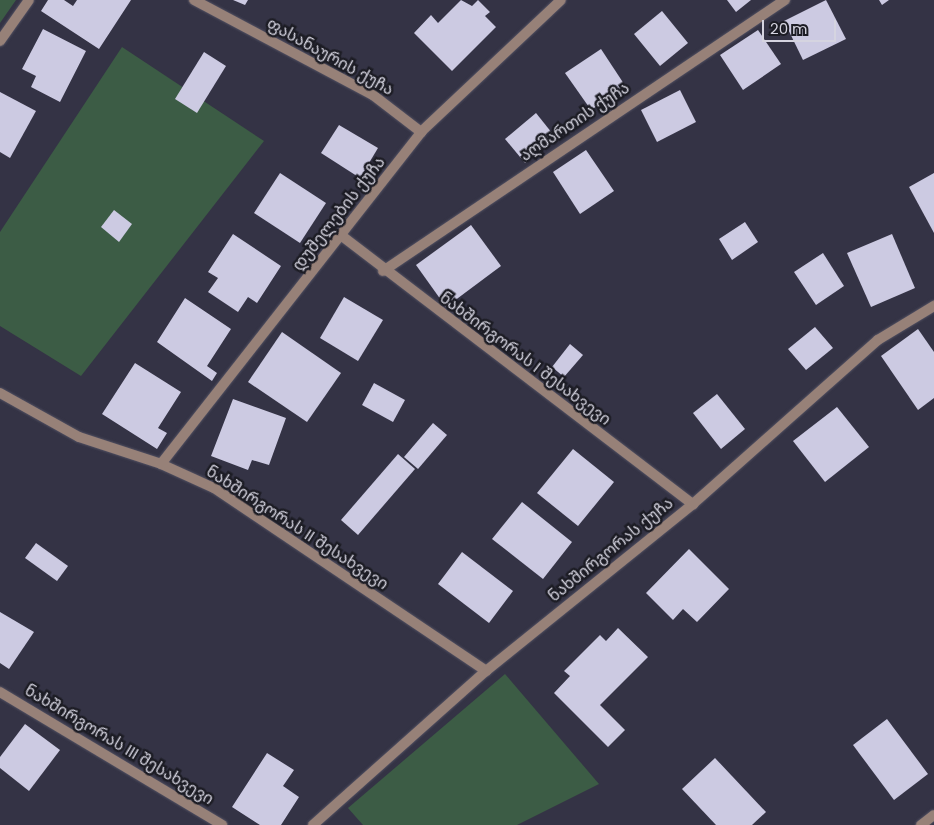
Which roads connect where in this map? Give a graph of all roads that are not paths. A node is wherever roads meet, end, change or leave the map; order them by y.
1 (30, 0) edge
2 (194, 0) edge
3 (561, 0) edge
4 (785, 0) edge
5 (0, 41) edge
6 (421, 132) junction
7 (342, 236) junction
8 (383, 272) junction
9 (934, 306) edge
10 (0, 393) edge
11 (161, 464) junction
12 (693, 504) junction
13 (486, 671) junction
14 (0, 692) edge
15 (934, 816) edge
16 (222, 825) edge
17 (313, 825) edge
18 (921, 825) edge

1 - 5 street
2 - 6 street, ფასანაურის ქუჩა
3 - 6 street, დუშელების ქუჩა
4 - 8 street, აღმართის ქუჩა
6 - 7 street, დუშელების ქუჩა
7 - 8 street, ნახშირგორას I შესახვევი
7 - 11 street, დუშელების ქუჩა
8 - 12 street, ნახშირგორას I შესახვევი
9 - 12 street, ნახშირგორას ქუჩა
10 - 11 street, ნახშირგორას II შესახვევი
11 - 13 street, ნახშირგორას II შესახვევი
12 - 13 street, ნახშირგორას ქუჩა
13 - 17 street, ნახშირგორას ქუჩა
14 - 16 street, ნახშირგორას III შესახვევი
15 - 18 street

